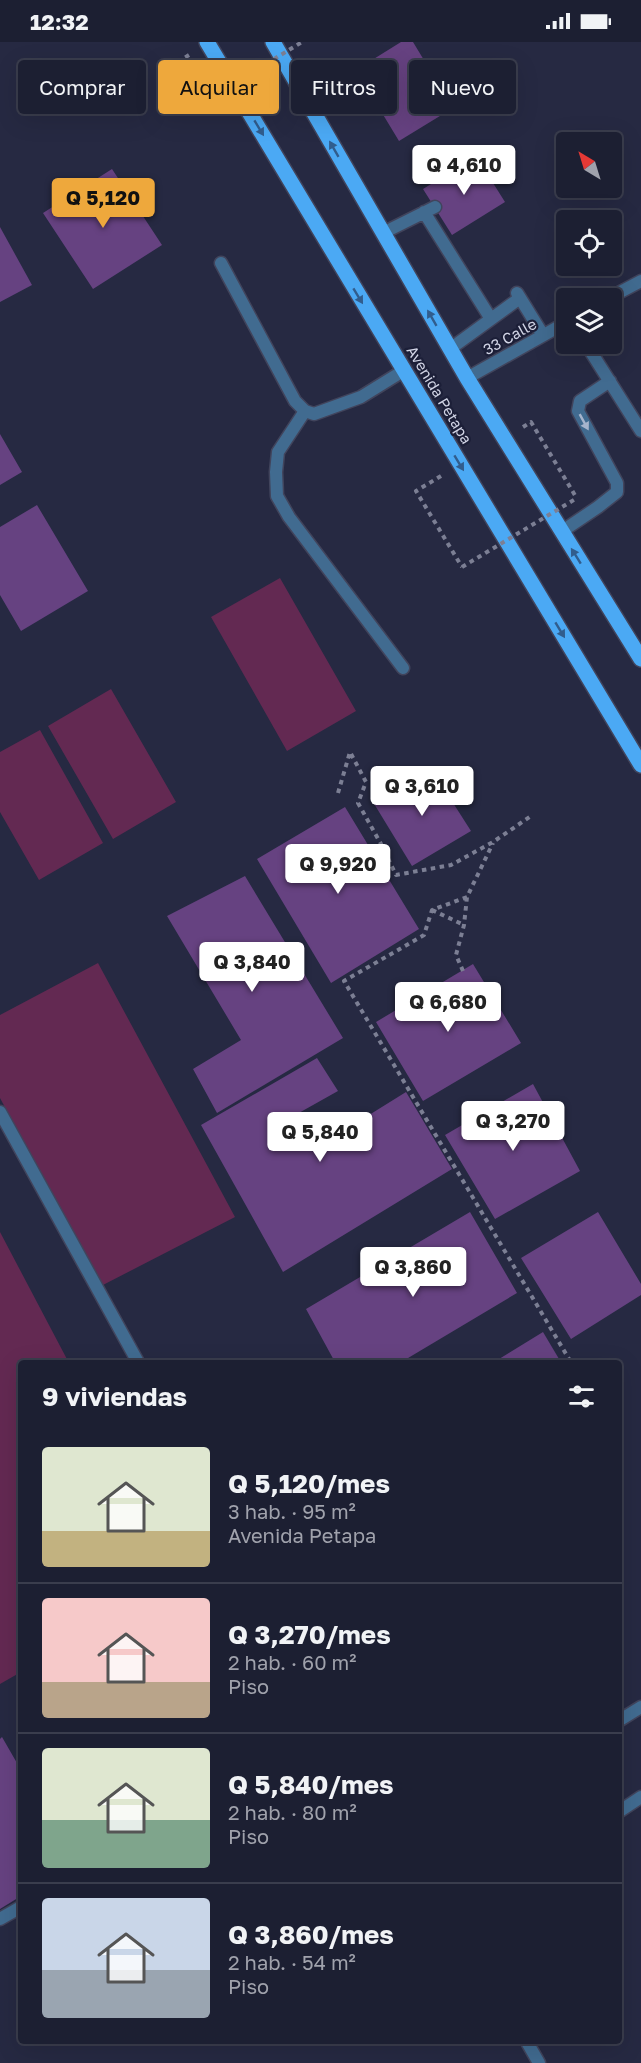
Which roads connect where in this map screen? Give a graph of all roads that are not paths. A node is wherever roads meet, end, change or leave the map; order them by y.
1 (207, 42) edge
2 (273, 42) edge
3 (383, 233) junction
4 (221, 263) dead end
5 (639, 285) edge
6 (622, 292) edge
7 (491, 319) junction
8 (556, 328) edge
9 (543, 335) junction
10 (450, 349) junction
11 (592, 354) edge
12 (403, 371) junction
13 (467, 378) junction
14 (610, 381) junction
15 (305, 411) junction
16 (641, 430) edge
17 (561, 532) junction
18 (638, 649) edge
19 (404, 668) dead end
20 (641, 765) edge
21 (0, 1112) edge
22 (137, 1360) edge
23 (641, 1707) edge
24 (622, 1719) edge
25 (641, 1797) edge
26 (622, 1810) edge
27 (18, 1909) edge
28 (0, 1919) edge
29 (528, 2044) edge
30 (539, 2063) edge

1 -> 12 main road, Avenida Petapa
3 -> 2 main road
3 - 7 street
10 -> 3 main road
4 - 15 street
5 - 6 street
7 - 9 street
7 - 10 street
8 - 9 street, 33 Calle
9 - 13 street, 33 Calle
10 - 13 main road
11 - 14 street
12 - 15 street
12 -> 20 main road, Avenida Petapa
13 - 17 main road
14 - 16 street
14 -> 17 street
15 - 19 street
18 -> 17 main road
21 - 22 street
23 - 24 street
25 - 26 street
27 - 28 street
29 - 30 street

